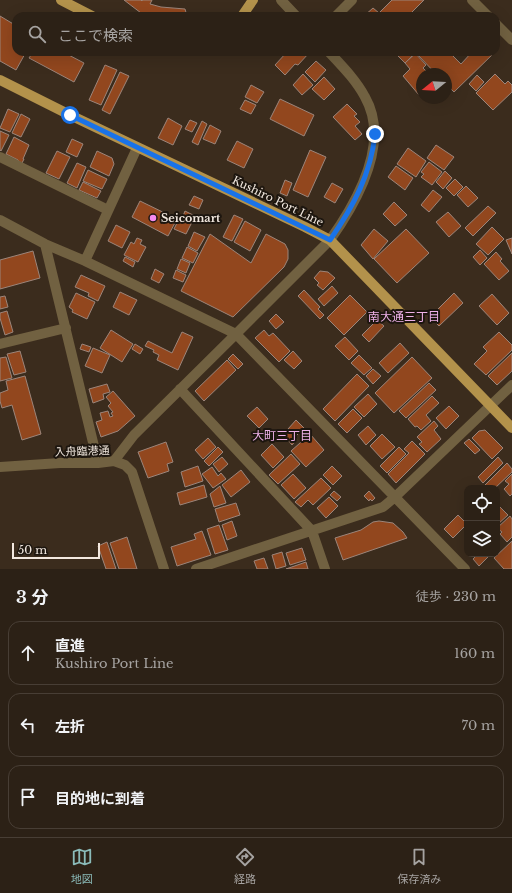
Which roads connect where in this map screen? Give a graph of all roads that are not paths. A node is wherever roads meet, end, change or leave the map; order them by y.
1 (60, 0) edge
2 (253, 0) edge
3 (281, 0) edge
4 (352, 0) edge
5 (472, 0) edge
6 (84, 12) edge
7 (245, 12) edge
8 (292, 12) edge
9 (340, 12) edge
10 (484, 12) edge
11 (500, 28) edge
12 (512, 40) edge
13 (333, 56) edge
14 (0, 80) edge
15 (137, 148) junction
16 (0, 157) edge
17 (108, 210) junction
18 (0, 220) edge
19 (330, 240) junction
20 (45, 244) junction
21 (85, 261) junction
22 (66, 328) junction
23 (236, 334) junction
24 (0, 344) edge
25 (512, 385) edge
26 (180, 389) junction
27 (490, 407) junction
28 (512, 428) edge
29 (114, 461) junction
30 (98, 463) junction
31 (0, 467) edge
32 (395, 497) junction
33 (312, 531) junction
34 (164, 569) edge
35 (196, 569) edge
36 (325, 569) edge
37 (465, 569) edge

1 - 6 main road
2 - 7 main road
3 - 8 street
4 - 9 street
5 - 10 street
11 - 12 street
13 - 19 street
14 - 15 main road, Kushiro Port Line
15 - 17 street
15 - 19 main road, Kushiro Port Line
16 - 17 street
17 - 21 street
18 - 20 street
19 - 23 street
19 - 27 main road, Kushiro Port Line
20 - 21 street
20 - 22 street
21 - 23 street
22 - 24 street
22 - 30 street
23 - 26 street
23 - 32 street
25 - 27 street
26 - 29 street
26 - 33 street
27 - 28 main road, Kushiro Port Line
27 - 32 street
29 - 30 street, 入舟臨港通
29 - 34 street, 入舟臨港通
30 - 31 street, 入舟臨港通
32 - 33 street
32 - 37 street
33 - 35 street
33 - 36 street

